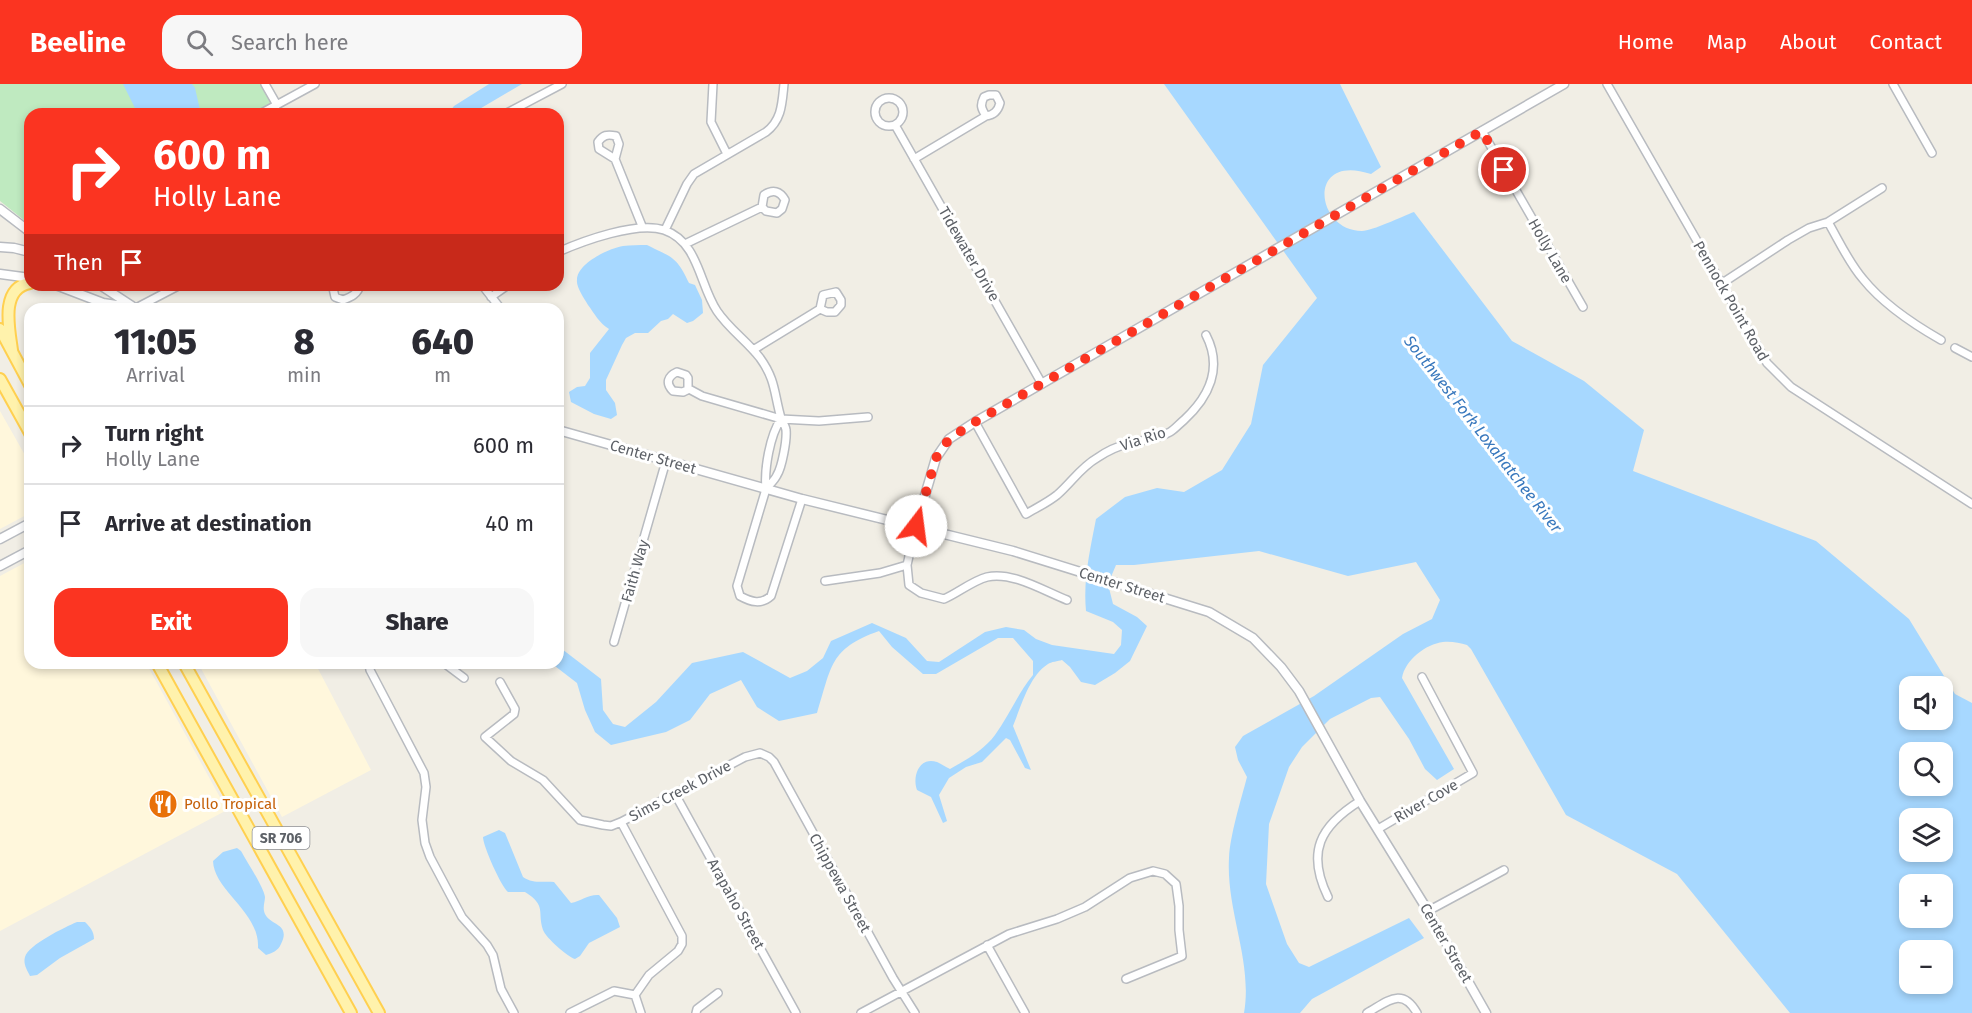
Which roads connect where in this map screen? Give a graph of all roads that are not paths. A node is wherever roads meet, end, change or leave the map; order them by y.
1 (265, 84) edge
2 (315, 84) edge
3 (562, 84) edge
4 (713, 84) edge
5 (784, 84) edge
6 (1564, 84) edge
7 (1607, 84) edge
8 (1893, 84) edge
9 (277, 105) junction
10 (271, 108) edge
11 (516, 108) edge
12 (986, 116) dead end
13 (895, 125) junction
14 (1482, 131) junction
15 (1932, 153) dead end
16 (727, 154) junction
17 (615, 159) dead end
18 (914, 159) junction
19 (1882, 188) dead end
20 (762, 207) dead end
21 (0, 209) edge
22 (1828, 222) junction
23 (642, 226) junction
24 (24, 227) edge
25 (665, 230) junction
26 (685, 244) junction
27 (0, 247) edge
28 (24, 250) edge
29 (564, 250) edge
30 (0, 274) edge
31 (24, 277) edge
32 (1721, 284) junction
33 (24, 285) edge
34 (72, 291) edge
35 (169, 291) edge
36 (334, 291) edge
37 (358, 291) edge
38 (486, 291) edge
39 (500, 291) edge
40 (108, 292) edge
41 (491, 297) junction
42 (103, 303) edge
43 (129, 303) edge
44 (147, 303) edge
45 (496, 303) edge
46 (1582, 308) dead end
47 (820, 309) dead end
48 (0, 328) edge
49 (1206, 335) dead end
50 (1941, 340) dead end
51 (1955, 348) dead end
52 (753, 350) junction
53 (14, 354) junction
54 (1972, 357) edge
55 (24, 373) edge
56 (3, 384) edge
57 (1042, 384) junction
58 (689, 389) dead end
59 (868, 417) dead end
60 (781, 419) junction
61 (24, 422) edge
62 (975, 422) junction
63 (564, 432) edge
64 (666, 461) junction
65 (766, 489) junction
66 (802, 499) junction
67 (1972, 504) edge
68 (24, 526) edge
69 (916, 526) junction
70 (0, 539) edge
71 (24, 553) edge
72 (907, 565) junction
73 (0, 566) edge
74 (825, 581) dead end
75 (1067, 600) dead end
76 (615, 642) dead end
77 (159, 669) edge
78 (187, 669) edge
79 (370, 669) edge
80 (452, 669) edge
81 (1422, 676) dead end
82 (464, 678) dead end
83 (500, 682) dead end
84 (764, 754) joint
85 (675, 794) junction
86 (1360, 801) junction
87 (621, 822) junction
88 (1378, 829) junction
89 (1504, 870) dead end
90 (1329, 897) dead end
91 (1428, 911) junction
92 (987, 945) junction
93 (1126, 978) dead end
94 (902, 991) junction
95 (718, 993) dead end
96 (635, 995) junction
97 (351, 1013) edge
98 (379, 1013) edge
99 (514, 1013) edge
100 (570, 1013) edge
101 (641, 1013) edge
102 (696, 1013) edge
103 (796, 1013) edge
104 (861, 1013) edge
105 (915, 1013) edge
106 (1025, 1013) edge
107 (1367, 1013) edge
108 (1417, 1013) edge
109 (1486, 1013) edge

1 - 9 street
2 - 9 street
3 - 11 street
4 - 16 street
5 - 16 street
6 - 14 street
7 - 32 street, Pennock Point Road
8 - 15 street
9 - 10 street
12 - 18 street
13 - 13 street
13 - 18 street, Tidewater Drive
14 - 46 street, Holly Lane
14 - 57 street
16 - 25 street
17 - 23 street
18 - 57 street, Tidewater Drive
19 - 22 street
20 - 26 street
21 - 24 street
22 - 32 street
22 - 50 street
23 - 25 street
23 - 29 street
25 - 26 street
26 - 52 street
27 - 28 street
30 - 31 street
32 - 67 street, Pennock Point Road
33 - 53 main road
34 - 42 street
35 - 44 street
36 - 37 street
38 - 41 street
39 - 41 street
40 - 43 street
41 - 45 street
47 - 52 street
48 - 53 main road
49 - 62 street, Via Rio
51 - 54 street
52 - 60 street
53 - 55 main road
56 - 61 main road
57 - 62 street
58 - 60 street
59 - 60 street
60 - 65 street
60 - 65 street
62 - 69 street
63 - 64 street, Center Street
64 - 65 street, Center Street
64 - 76 street, Faith Way
65 - 66 street, Center Street
65 - 66 street
66 - 69 street, Center Street
68 - 70 street
69 - 72 street
69 - 86 street, Center Street
71 - 73 street
72 - 74 street
72 - 75 street
77 - 97 main road, SR 706
78 - 98 main road, SR 706
79 - 99 street
80 - 82 street
81 - 88 street, River Cove
83 - 87 street, Sims Creek Drive
84 - 85 street, Sims Creek Drive
84 - 94 street, Chippewa Street
85 - 87 street, Sims Creek Drive
85 - 103 street, Arapaho Street
86 - 88 street, Center Street
86 - 90 street
87 - 96 street
88 - 91 street, Center Street
89 - 91 street
91 - 109 street, Center Street
92 - 93 street
92 - 94 street
92 - 106 street
94 - 104 street
94 - 105 street, Chippewa Street
95 - 102 street
96 - 100 street
96 - 101 street
107 - 108 street

